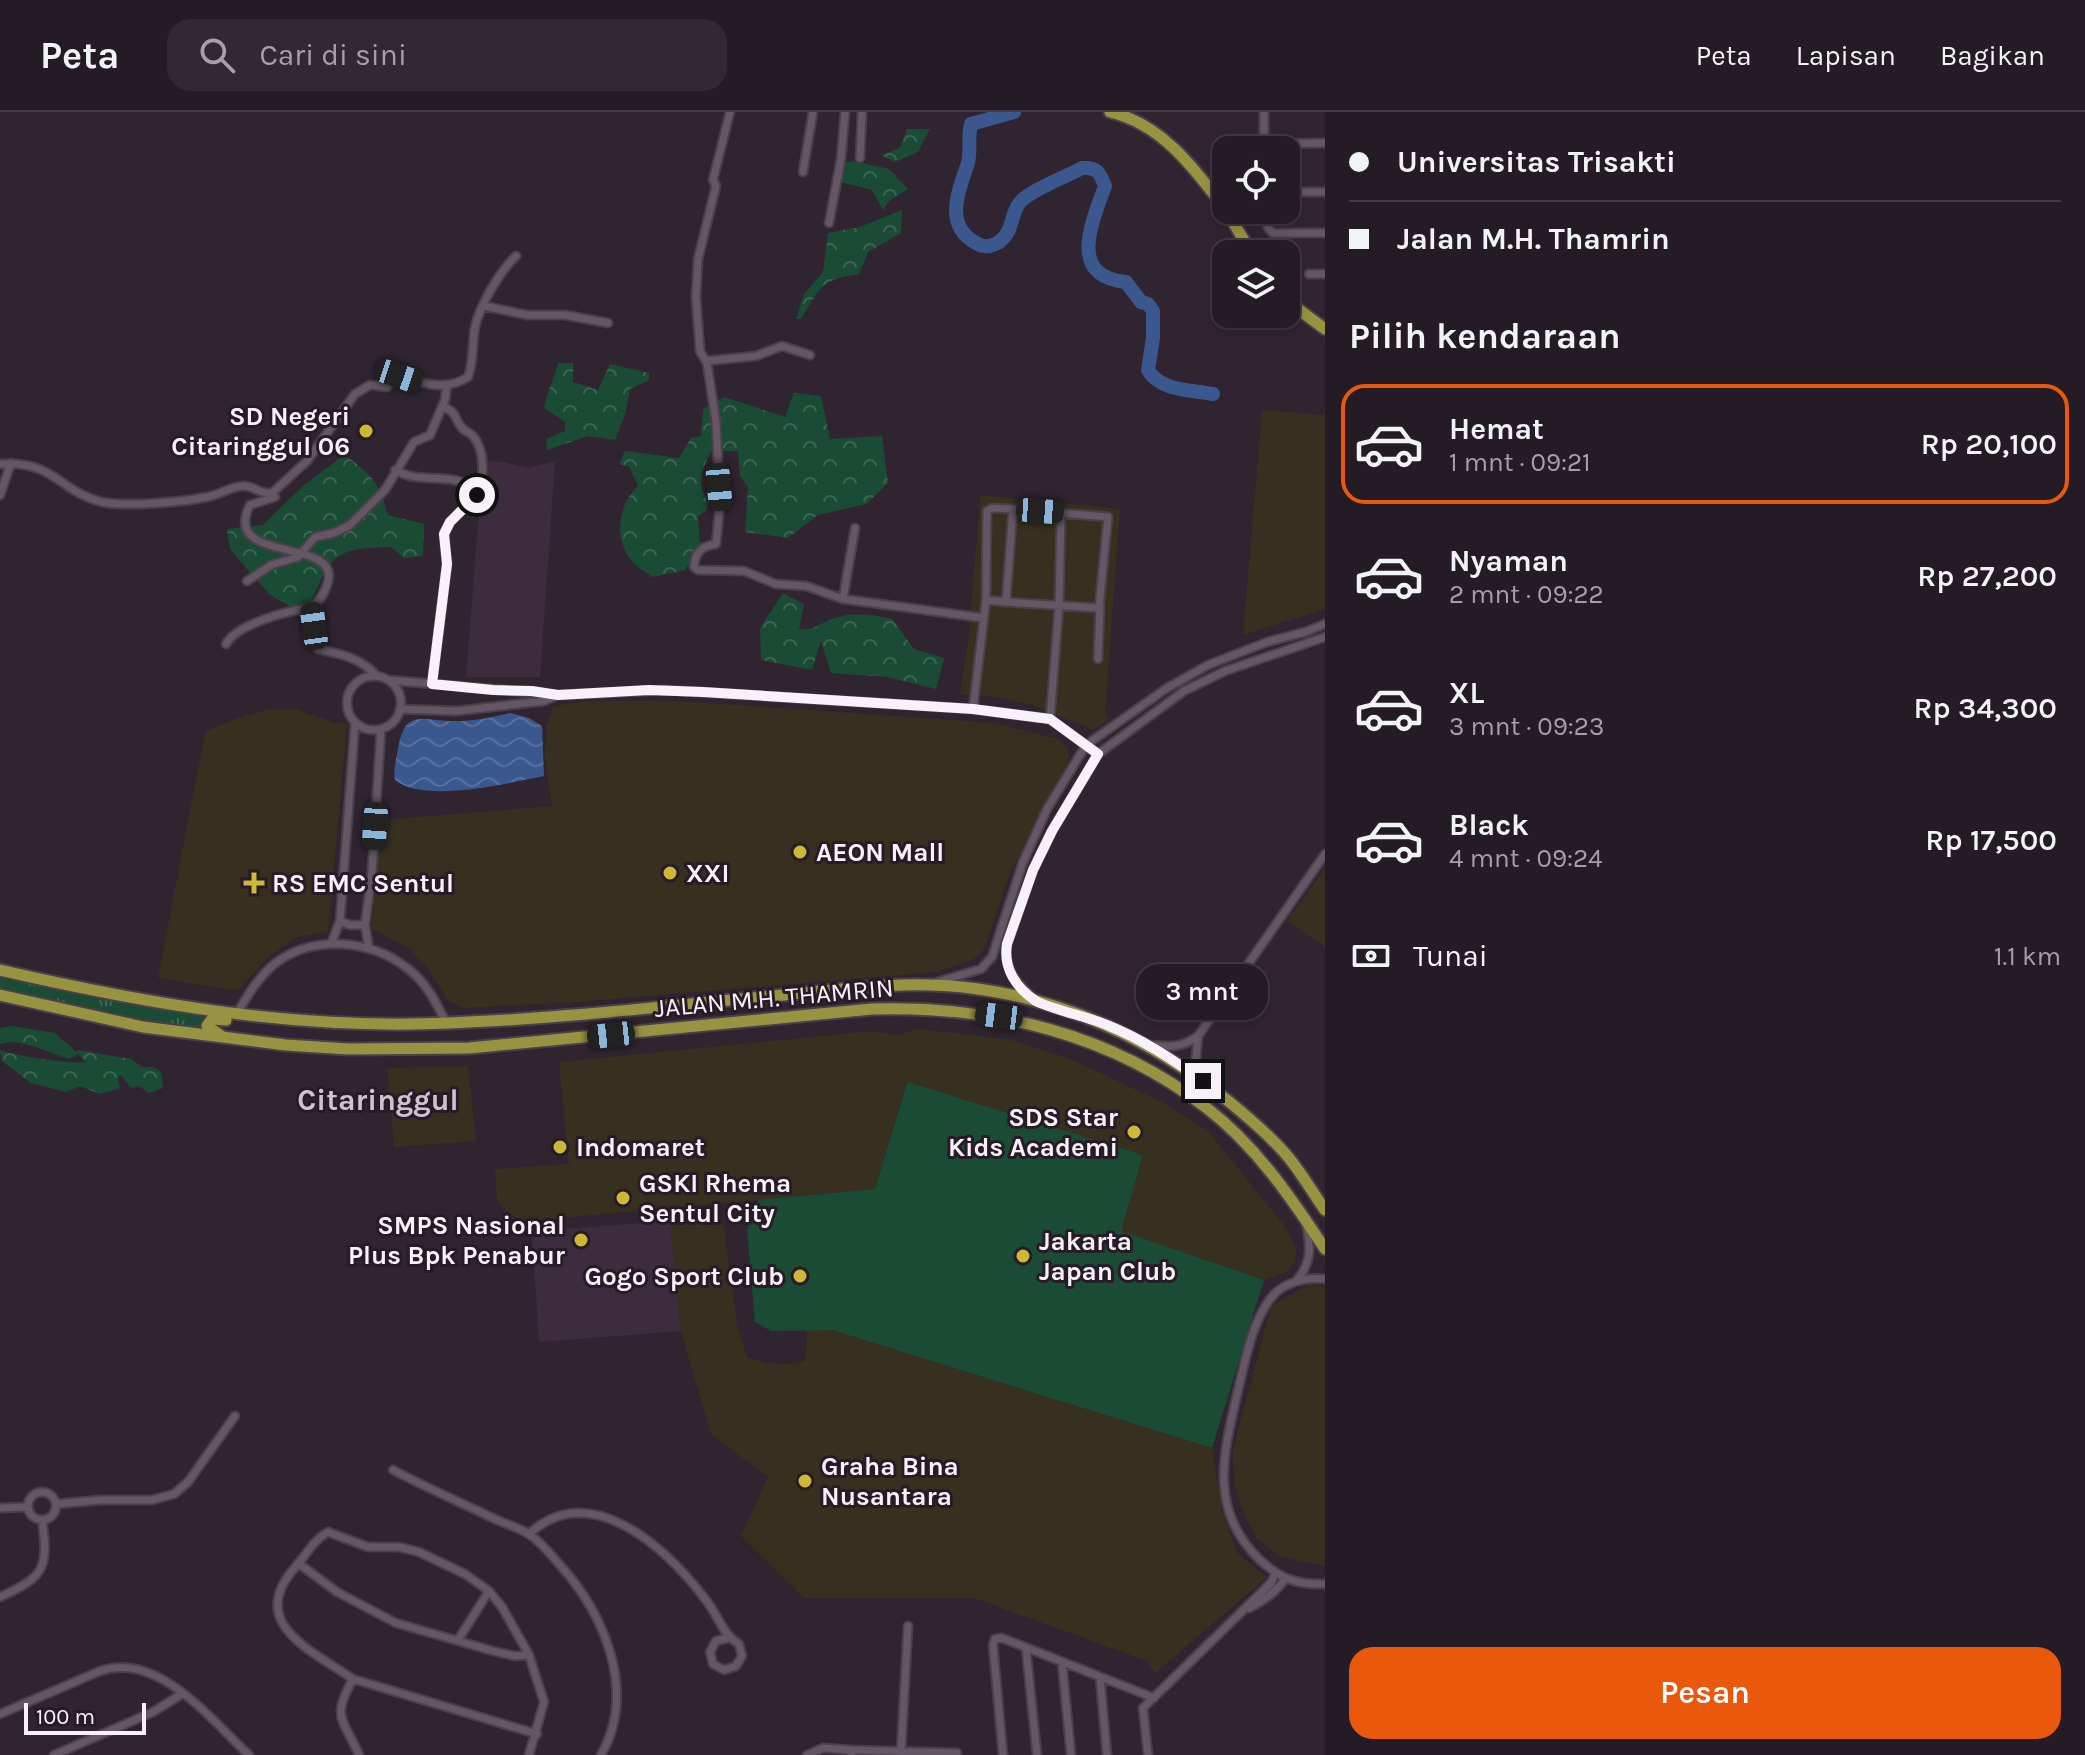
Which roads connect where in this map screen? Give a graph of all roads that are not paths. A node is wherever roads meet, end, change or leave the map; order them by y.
1 (730, 112) edge
2 (813, 112) edge
3 (845, 112) edge
4 (862, 112) edge
5 (1110, 112) edge
6 (1264, 112) edge
7 (1264, 136) edge
8 (1325, 143) edge
9 (1300, 145) edge
10 (860, 158) dead end
11 (803, 172) dead end
12 (1212, 192) edge
13 (1300, 192) edge
14 (1325, 192) edge
15 (829, 223) dead end
16 (1268, 224) edge
17 (1325, 233) edge
18 (516, 256) dead end
19 (1309, 274) dead end
20 (1325, 274) edge
21 (484, 306) junction
22 (1300, 310) edge
23 (608, 323) dead end
24 (1325, 329) edge
25 (810, 355) dead end
26 (706, 361) junction
27 (447, 385) junction
28 (442, 406) junction
29 (11, 463) junction
30 (0, 464) edge
31 (395, 470) junction
32 (286, 483) junction
33 (477, 493) junction
34 (0, 495) edge
35 (1013, 509) junction
36 (1061, 513) junction
37 (855, 528) dead end
38 (302, 554) junction
39 (247, 581) dead end
40 (843, 599) junction
41 (986, 600) junction
42 (1006, 602) junction
43 (1059, 606) junction
44 (1100, 606) junction
45 (311, 608) junction
46 (984, 618) junction
47 (1325, 624) edge
48 (1325, 637) edge
49 (226, 644) dead end
50 (1098, 659) dead end
51 (377, 676) junction
52 (388, 680) junction
53 (432, 684) junction
54 (558, 695) junction
55 (400, 709) junction
56 (973, 709) junction
57 (1050, 719) junction
58 (355, 723) junction
59 (381, 729) junction
60 (1086, 745) junction
61 (1098, 754) junction
62 (1047, 809) junction
63 (1061, 816) junction
64 (1325, 854) edge
65 (340, 921) junction
66 (365, 925) junction
67 (331, 944) junction
68 (369, 949) junction
69 (0, 970) edge
70 (927, 985) junction
71 (976, 989) junction
72 (1002, 993) junction
73 (0, 995) edge
74 (1037, 1001) junction
75 (977, 1013) junction
76 (236, 1015) junction
77 (999, 1016) junction
78 (259, 1018) junction
79 (446, 1023) junction
80 (1198, 1036) junction
81 (236, 1039) junction
82 (1150, 1045) junction
83 (1203, 1081) junction
84 (1222, 1096) junction
85 (1210, 1111) junction
86 (1325, 1210) edge
87 (1306, 1220) junction
88 (1325, 1249) edge
89 (1325, 1279) edge
90 (1296, 1281) junction
91 (235, 1416) dead end
92 (393, 1470) dead end
93 (56, 1504) junction
94 (28, 1507) junction
95 (0, 1508) edge
96 (42, 1520) junction
97 (529, 1534) junction
98 (298, 1563) junction
99 (1275, 1574) junction
100 (1285, 1579) junction
101 (1325, 1584) edge
102 (489, 1591) junction
103 (0, 1597) edge
104 (1243, 1611) junction
105 (908, 1626) dead end
106 (728, 1638) junction
107 (458, 1640) junction
108 (1026, 1648) junction
109 (529, 1655) junction
110 (1062, 1662) junction
111 (1100, 1677) junction
112 (353, 1679) junction
113 (182, 1694) junction
114 (1154, 1698) junction
115 (0, 1714) edge
116 (537, 1734) junction
117 (901, 1752) junction
118 (851, 1753) edge
119 (957, 1753) dead end
120 (54, 1755) edge
121 (249, 1755) edge
122 (359, 1755) edge
123 (366, 1755) edge
124 (529, 1755) edge
125 (601, 1755) edge
126 (807, 1755) edge
127 (1003, 1755) edge
128 (1037, 1755) edge
129 (1071, 1755) edge
130 (1107, 1755) edge
131 (1148, 1755) edge

1 - 26 street
2 - 11 street
3 - 15 street
4 - 10 street
5 - 12 main road
6 - 7 street
8 - 9 street
13 - 14 street
16 - 17 street
18 - 21 street
19 - 20 street
21 - 23 street
21 - 27 street
22 - 24 main road
25 - 26 street
26 - 40 street
27 - 28 street
27 - 32 street
28 - 31 street
28 - 33 street
29 - 30 street
29 - 32 street
29 - 34 street
31 - 33 street
31 - 38 street
32 - 38 street
33 - 53 street
35 - 36 street
35 - 41 street
35 - 42 street
36 - 43 street
36 - 44 street
37 - 40 street
38 - 39 street
38 - 45 street
40 - 46 street
41 - 42 street
41 - 46 street
42 - 43 street
43 - 44 street
43 - 57 street
44 - 50 street
45 - 49 street
45 - 51 street
46 - 56 street
47 - 60 street
48 - 61 street
51 - 52 street
51 - 58 street
52 - 53 street
52 - 55 street
53 - 54 street
54 - 55 street
54 - 56 street
55 - 59 street
56 - 57 street
57 - 60 street
58 - 59 street
58 - 65 street
59 - 66 street
60 - 61 street
60 - 62 street
61 - 63 street
62 - 63 street
62 - 70 street
63 - 74 street
64 - 80 street
65 - 66 street
65 - 67 street
66 - 68 street
67 - 68 street
67 - 76 street
68 - 79 street
69 - 76 main road, JALAN M.H. THAMRIN
70 - 71 main road, JALAN M.H. THAMRIN
70 - 79 main road, JALAN M.H. THAMRIN
71 - 72 main road, JALAN M.H. THAMRIN
71 - 75 main road
72 - 74 main road, JALAN M.H. THAMRIN
72 - 77 main road
73 - 81 main road, JALAN M.H. THAMRIN
74 - 82 main road, JALAN M.H. THAMRIN
75 - 77 main road, JALAN M.H. THAMRIN
75 - 81 main road, JALAN M.H. THAMRIN
76 - 78 main road, JALAN M.H. THAMRIN
77 - 85 main road, JALAN M.H. THAMRIN
78 - 79 main road, JALAN M.H. THAMRIN
78 - 81 main road
80 - 82 street
80 - 83 street
82 - 83 main road, JALAN M.H. THAMRIN
83 - 84 main road, JALAN M.H. THAMRIN
84 - 85 main road
84 - 86 main road, JALAN M.H. THAMRIN
85 - 87 main road, JALAN M.H. THAMRIN
87 - 88 main road, JALAN M.H. THAMRIN
87 - 90 street
89 - 90 street
90 - 99 street
91 - 93 street
92 - 97 street
93 - 94 street
93 - 96 street
94 - 95 street
94 - 96 street
96 - 103 street
97 - 106 street
97 - 125 street
98 - 102 street
98 - 107 street
98 - 112 street
99 - 100 street
99 - 104 street
100 - 101 street
100 - 104 street
102 - 107 street
102 - 109 street
104 - 114 street
105 - 117 street
106 - 106 street
107 - 109 street
108 - 110 street
108 - 127 street
108 - 128 street
109 - 116 street
110 - 111 street
110 - 129 street
111 - 114 street
111 - 130 street
112 - 116 street
112 - 122 street
113 - 115 street
113 - 120 street
113 - 121 street
114 - 131 street
116 - 124 street
117 - 118 street
117 - 119 street
118 - 126 street
122 - 123 street

